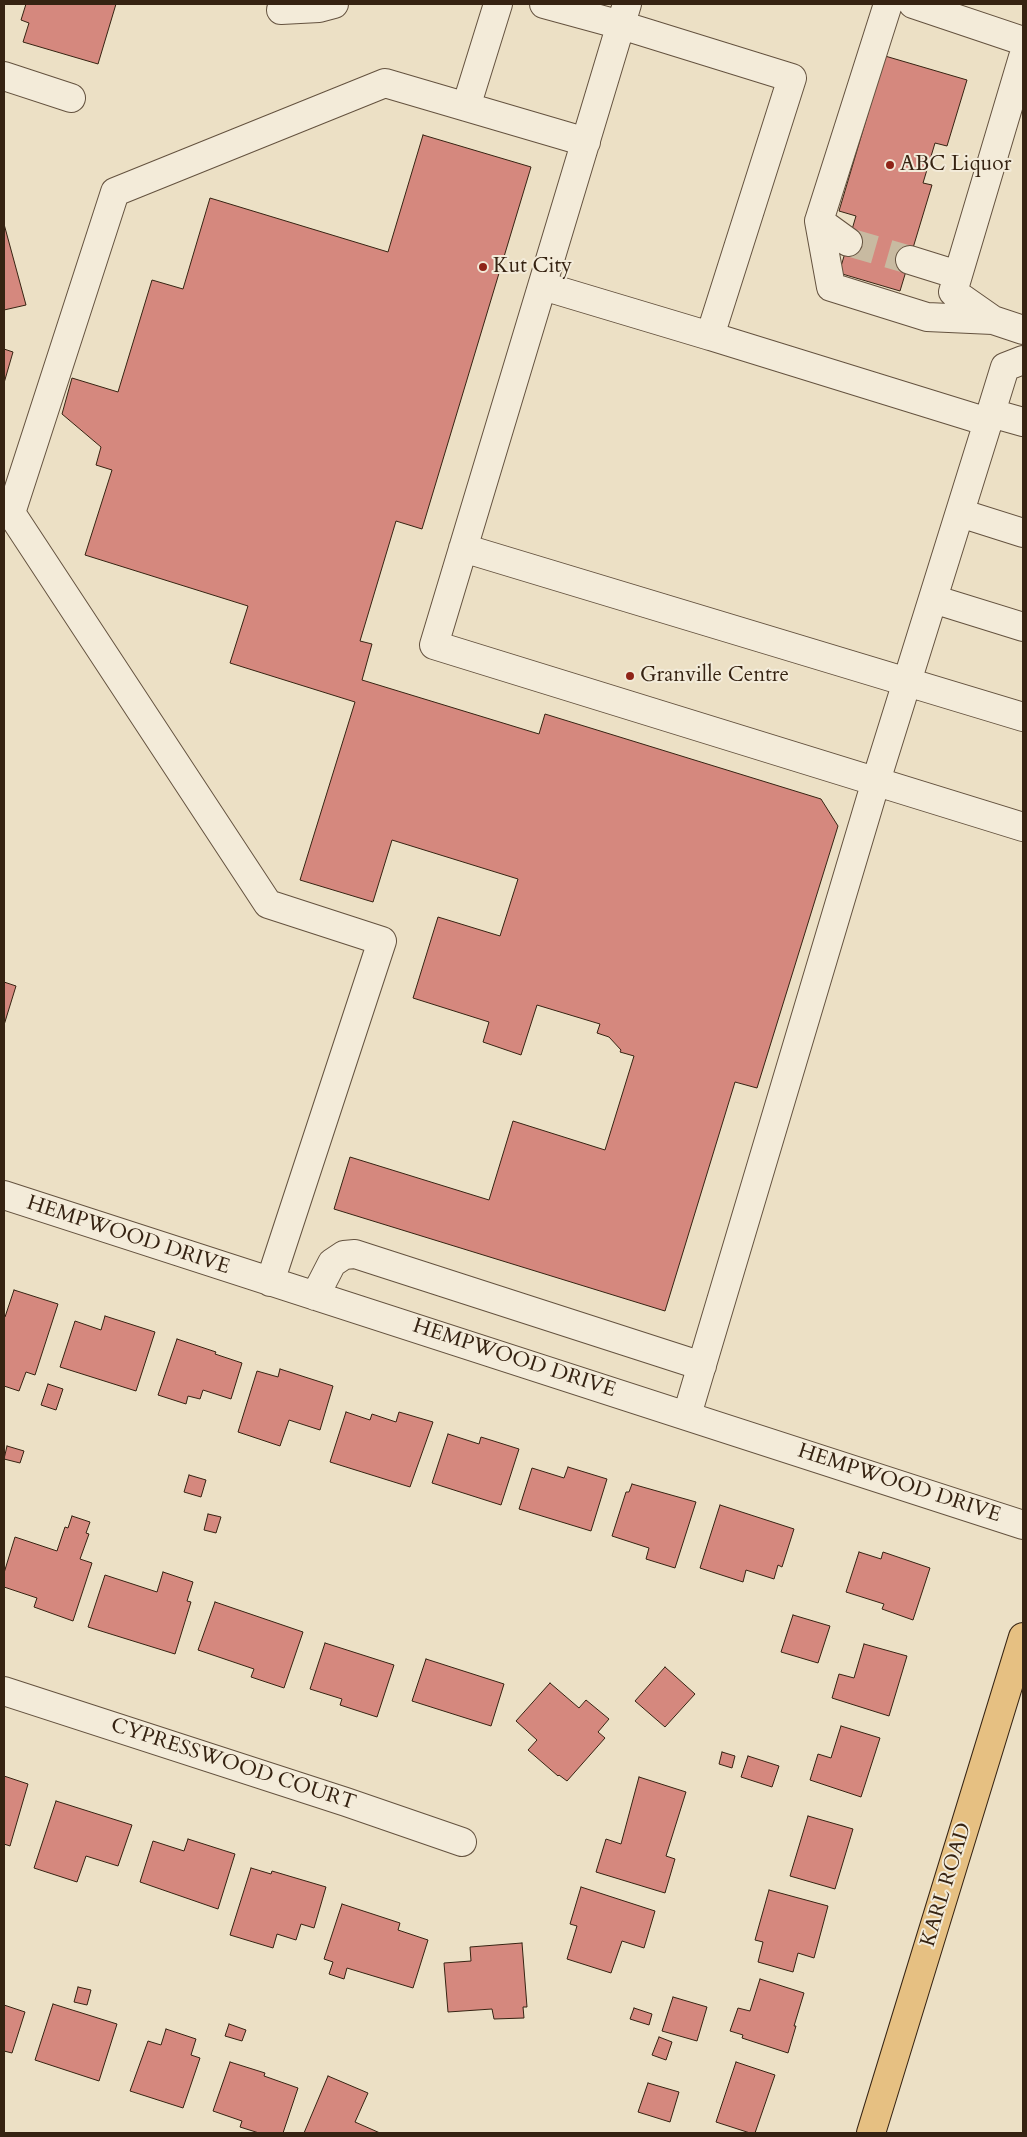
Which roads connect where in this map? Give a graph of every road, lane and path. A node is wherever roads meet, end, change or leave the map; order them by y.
1 (334, 4) edge
2 (498, 4) edge
3 (544, 4) edge
4 (888, 4) edge
5 (913, 4) edge
6 (281, 10) dead end
7 (624, 14) edge
8 (1023, 41) edge
9 (1023, 58) edge
10 (4, 76) edge
11 (71, 98) dead end
12 (466, 107) junction
13 (586, 142) junction
14 (819, 221) junction
15 (848, 242) tunnel mouth
16 (910, 260) tunnel mouth
17 (958, 275) junction
18 (543, 286) junction
19 (993, 320) junction
20 (1023, 330) edge
21 (710, 336) junction
22 (1023, 360) edge
23 (990, 417) junction
24 (1023, 422) edge
25 (960, 513) junction
26 (1023, 533) edge
27 (463, 548) junction
28 (933, 599) junction
29 (1023, 627) edge
30 (907, 682) junction
31 (1023, 717) edge
32 (876, 781) junction
33 (1023, 827) edge
34 (4, 1195) edge
35 (270, 1282) junction
36 (315, 1296) junction
37 (702, 1366) junction
38 (687, 1416) junction
39 (1023, 1525) edge
40 (1023, 1637) edge
41 (4, 1691) edge
42 (462, 1842) dead end
43 (871, 2133) edge

1 - 6 street
2 - 12 street
3 - 7 street
4 - 14 street
5 - 8 street
7 - 13 street
7 - 21 street
9 - 17 street
10 - 11 street
12 - 13 street
12 - 35 street
13 - 18 street
14 - 15 street
14 - 19 street
16 - 17 street
17 - 19 street
18 - 21 street
18 - 27 street
19 - 20 street
21 - 23 street
22 - 23 street
23 - 24 street
23 - 25 street
25 - 26 street
25 - 28 street
27 - 30 street
27 - 32 street
28 - 29 street
28 - 30 street
30 - 31 street
30 - 32 street
32 - 33 street
32 - 37 street
34 - 35 street, HEMPWOOD DRIVE
35 - 36 street, HEMPWOOD DRIVE
36 - 37 street
36 - 38 street, HEMPWOOD DRIVE
37 - 38 street
38 - 39 street, HEMPWOOD DRIVE
40 - 43 main road, KARL ROAD
41 - 42 street, CYPRESSWOOD COURT

